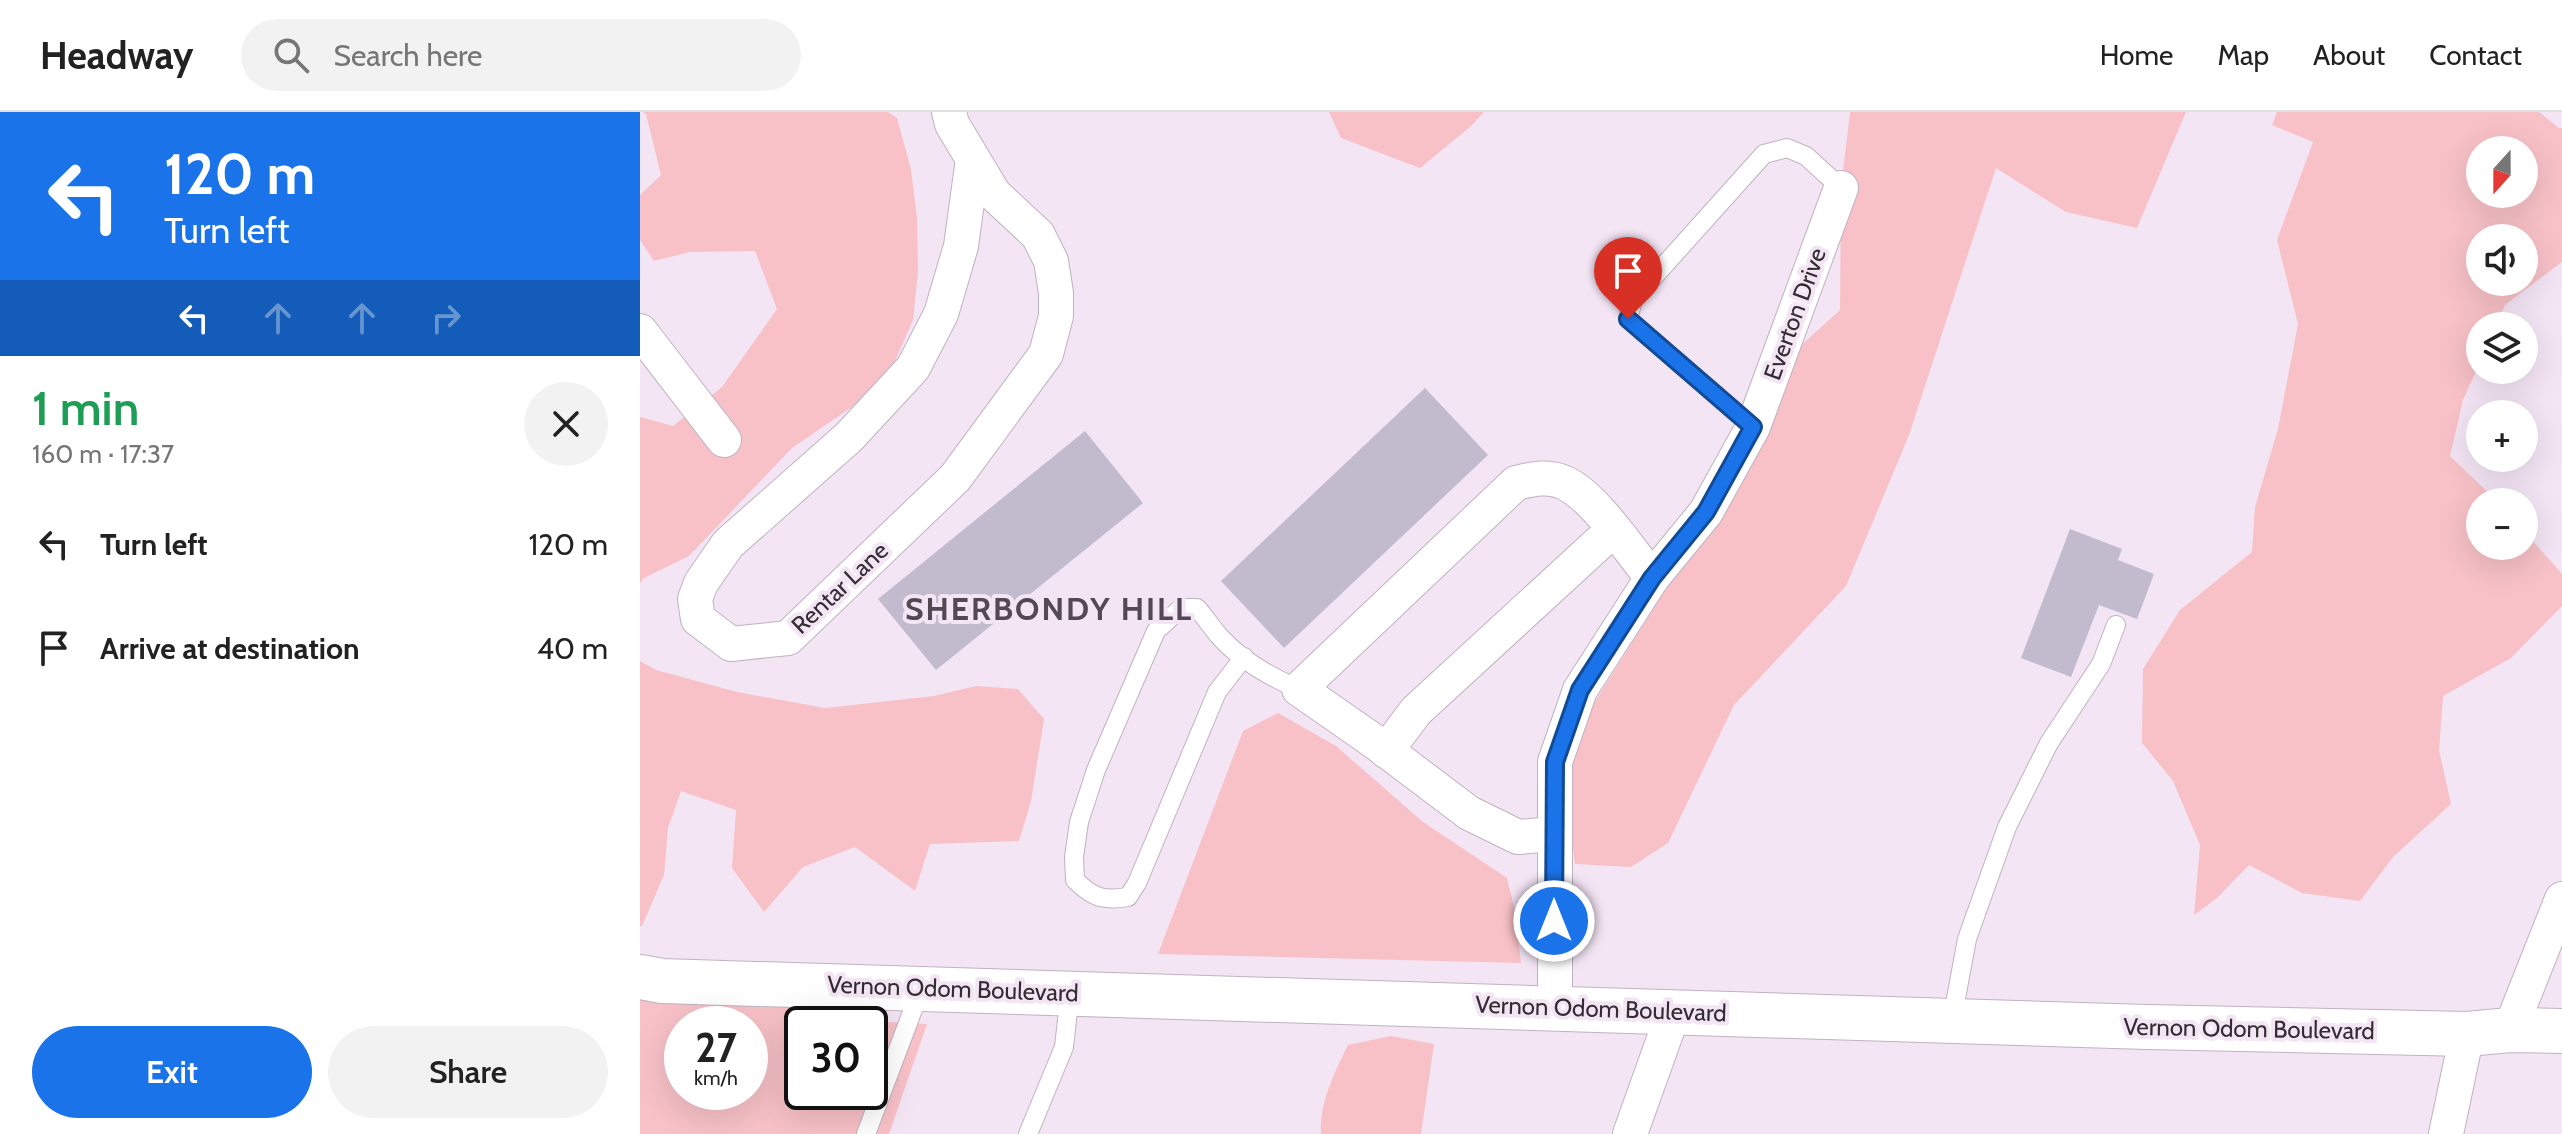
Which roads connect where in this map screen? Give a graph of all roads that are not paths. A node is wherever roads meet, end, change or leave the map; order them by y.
1 (949, 112) edge
2 (973, 159) junction
3 (1841, 188) joint
4 (640, 331) edge
5 (1753, 427) junction
6 (724, 440) dead end
7 (1613, 530) junction
8 (1652, 578) junction
9 (2116, 625) dead end
10 (1244, 657) junction
11 (1299, 689) junction
12 (1386, 751) junction
13 (1554, 834) junction
14 (2562, 899) edge
15 (640, 977) edge
16 (921, 988) junction
17 (1070, 993) junction
18 (1555, 1007) junction
19 (1674, 1011) junction
20 (1952, 1020) junction
21 (2510, 1030) junction
22 (2562, 1031) edge
23 (2467, 1034) junction
24 (866, 1134) edge
25 (1028, 1134) edge
26 (1630, 1134) edge
27 (2446, 1134) edge

1 - 2 street, Rentar Lane
2 - 2 street, Rentar Lane
3 - 5 street, Everton Drive
3 - 5 lane
4 - 6 street
5 - 8 street, Everton Drive
7 - 8 street
7 - 11 street
7 - 12 street
8 - 13 street, Everton Drive
9 - 20 lane
10 - 10 lane
10 - 11 lane
11 - 12 street
12 - 13 street
13 - 18 street, Everton Drive
14 - 21 street
15 - 16 main road, Vernon Odom Boulevard
16 - 17 main road, Vernon Odom Boulevard
16 - 24 lane
17 - 18 main road, Vernon Odom Boulevard
17 - 25 lane
18 - 19 main road, Vernon Odom Boulevard
19 - 20 main road, Vernon Odom Boulevard
19 - 26 street
20 - 23 main road, Vernon Odom Boulevard
21 - 22 main road, Vernon Odom Boulevard
21 - 23 main road, Vernon Odom Boulevard
23 - 27 street

